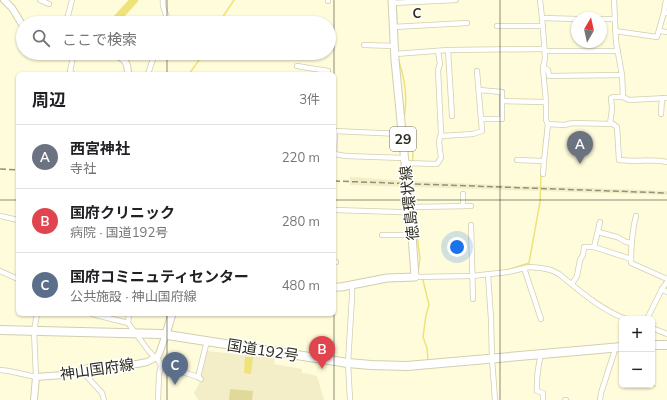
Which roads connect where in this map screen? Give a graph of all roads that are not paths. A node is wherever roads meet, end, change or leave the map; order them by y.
1 (5, 0) edge
2 (40, 0) edge
3 (72, 0) edge
4 (163, 0) edge
5 (456, 0) edge
6 (540, 0) edge
7 (614, 0) edge
8 (666, 0) edge
9 (394, 2) edge
10 (49, 4) dead end
11 (0, 5) edge
12 (665, 13) edge
13 (17, 16) edge
14 (68, 16) edge
15 (167, 16) edge
16 (542, 18) junction
17 (571, 19) edge
18 (607, 19) edge
19 (615, 19) junction
20 (467, 23) dead end
21 (396, 26) junction
22 (497, 26) dead end
23 (543, 26) junction
24 (615, 31) junction
25 (659, 31) junction
26 (667, 32) edge
27 (364, 45) dead end
28 (448, 50) junction
29 (545, 50) junction
30 (438, 51) junction
31 (618, 51) junction
32 (396, 52) junction
33 (72, 60) edge
34 (124, 60) edge
35 (153, 60) edge
36 (543, 67) junction
37 (300, 68) dead end
38 (477, 71) dead end
39 (71, 72) edge
40 (128, 72) edge
41 (149, 72) edge
42 (325, 72) edge
43 (622, 75) junction
44 (478, 90) junction
45 (623, 97) junction
46 (665, 98) edge
47 (502, 101) junction
48 (546, 102) junction
49 (663, 112) edge
50 (452, 116) dead end
51 (481, 118) junction
52 (547, 123) junction
53 (610, 124) junction
54 (336, 131) edge
55 (402, 134) junction
56 (441, 136) junction
57 (336, 154) edge
58 (517, 160) dead end
59 (542, 161) junction
60 (408, 162) junction
61 (667, 162) edge
62 (543, 174) dead end
63 (464, 194) dead end
64 (447, 200) dead end
65 (447, 206) junction
66 (464, 206) junction
67 (470, 206) dead end
68 (412, 209) junction
69 (336, 210) edge
70 (0, 216) edge
71 (636, 216) dead end
72 (16, 220) edge
73 (600, 222) dead end
74 (471, 225) dead end
75 (598, 232) junction
76 (382, 235) dead end
77 (412, 235) junction
78 (632, 243) junction
79 (594, 247) junction
80 (631, 259) junction
81 (524, 268) junction
82 (0, 271) edge
83 (488, 275) junction
84 (472, 276) junction
85 (415, 277) junction
86 (16, 278) edge
87 (667, 280) edge
88 (352, 284) junction
89 (572, 284) junction
90 (336, 287) edge
91 (662, 289) junction
92 (667, 292) edge
93 (473, 299) dead end
94 (37, 316) edge
95 (100, 316) edge
96 (129, 316) edge
97 (171, 316) edge
98 (619, 316) edge
99 (648, 316) edge
100 (540, 319) dead end
101 (128, 323) junction
102 (655, 329) edge
103 (0, 330) edge
104 (34, 331) junction
105 (136, 333) junction
106 (166, 334) junction
107 (667, 334) edge
108 (207, 341) junction
109 (655, 345) edge
110 (667, 345) edge
111 (618, 347) edge
112 (541, 354) junction
113 (156, 357) junction
114 (492, 359) junction
115 (348, 363) junction
116 (161, 366) junction
117 (0, 370) edge
118 (81, 370) junction
119 (36, 377) junction
120 (34, 400) edge
121 (104, 400) edge
122 (158, 400) edge
123 (350, 400) edge
124 (495, 400) edge
125 (543, 400) edge
126 (600, 400) edge

1 - 11 street
1 - 13 main road
2 - 10 street
3 - 14 street
4 - 15 street
5 - 9 street
6 - 16 street
7 - 19 street
8 - 12 street
9 - 21 main road, 徳島環状線 / 29
12 - 25 street
16 - 17 street
16 - 23 street
18 - 19 street
19 - 24 street
20 - 21 street
21 - 32 main road, 徳島環状線 / 29
22 - 23 street
23 - 29 street
24 - 25 street
24 - 31 street
25 - 26 street
27 - 32 street
28 - 29 street
28 - 30 street
28 - 50 street
29 - 31 street
29 - 36 street
30 - 32 street
30 - 56 street
31 - 43 street
32 - 55 main road, 徳島環状線 / 29
33 - 39 street
34 - 40 main road
35 - 41 street
36 - 43 street
36 - 48 street
37 - 42 street
38 - 44 street
43 - 45 street
44 - 47 street
44 - 51 street
45 - 46 street
45 - 53 street
46 - 49 street
47 - 48 street
47 - 51 street
48 - 52 street
51 - 56 street
52 - 53 street
52 - 59 street
53 - 61 street
54 - 55 street
55 - 60 main road, 徳島環状線 / 29
56 - 60 street
57 - 60 street
58 - 59 street
59 - 62 street
60 - 68 main road, 徳島環状線 / 29
63 - 66 street
64 - 65 street
65 - 66 street
65 - 68 street
66 - 67 street
68 - 69 street
68 - 77 main road, 徳島環状線 / 29
70 - 72 street
71 - 78 street
73 - 75 street
74 - 84 street
75 - 78 street
75 - 79 street
76 - 77 street
77 - 85 main road, 徳島環状線 / 29
78 - 80 street
79 - 80 street
79 - 89 street
80 - 87 street
81 - 83 street
81 - 89 street
81 - 100 street
82 - 86 street
83 - 84 street
83 - 114 street
84 - 85 street
84 - 93 street
85 - 88 main road
87 - 91 street
88 - 90 main road
88 - 115 street
89 - 98 street
91 - 92 street
91 - 99 street
94 - 104 street
95 - 101 street
96 - 101 street
97 - 106 main road
101 - 105 street
102 - 107 street
103 - 104 highway, 国道192号
104 - 105 highway, 国道192号
104 - 119 street
105 - 106 highway, 国道192号
105 - 113 street
106 - 108 highway, 国道192号
106 - 113 main road
108 - 115 highway, 国道192号
108 - 116 street
109 - 110 highway
111 - 112 highway, 国道192号
111 - 126 street
112 - 114 highway, 国道192号
112 - 125 street
113 - 116 street
113 - 118 main road, 神山国府線
114 - 115 highway, 国道192号
114 - 124 street
115 - 123 street
116 - 122 street
117 - 119 street
118 - 119 main road, 神山国府線
118 - 121 street
119 - 120 main road

